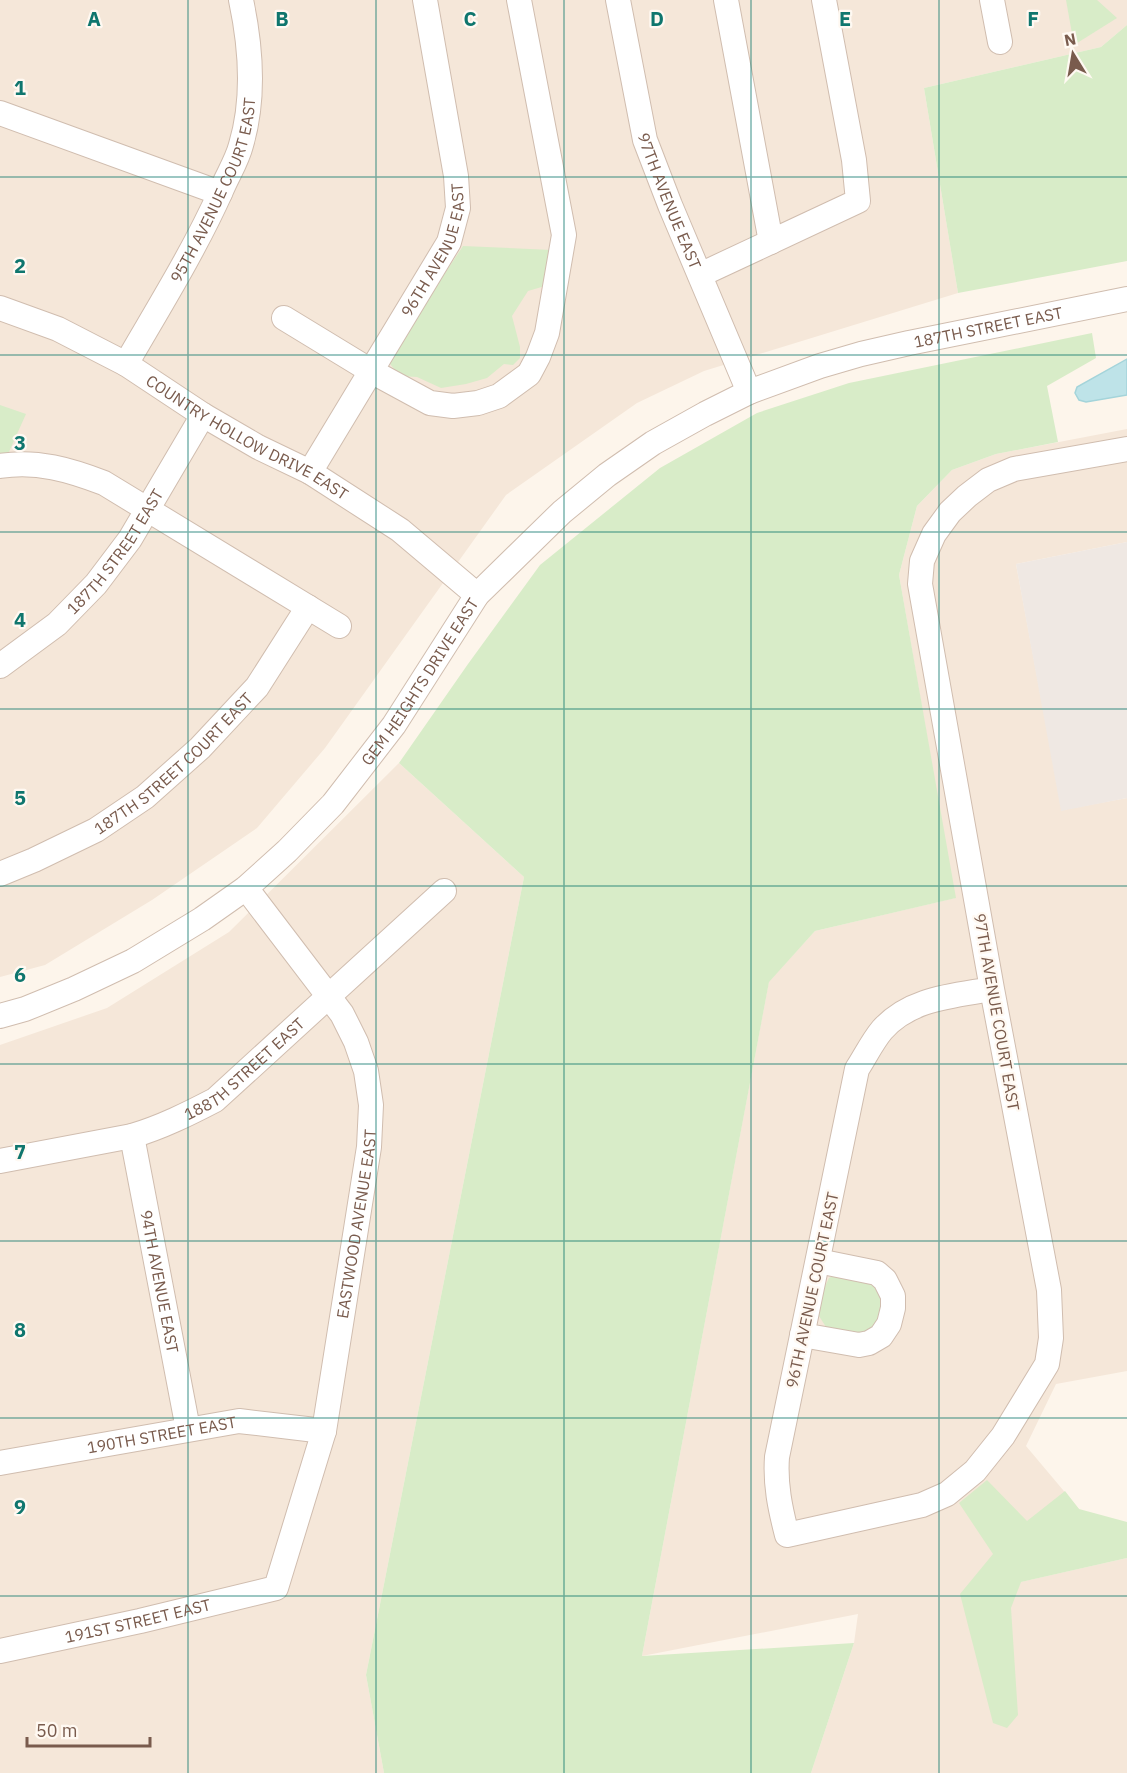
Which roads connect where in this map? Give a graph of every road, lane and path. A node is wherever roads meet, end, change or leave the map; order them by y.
1 (240, 0) edge
2 (425, 0) edge
3 (519, 0) edge
4 (618, 0) edge
5 (726, 0) edge
6 (824, 0) edge
7 (992, 0) edge
8 (1000, 42) dead end
9 (0, 113) edge
10 (220, 193) junction
11 (771, 242) junction
12 (700, 275) junction
13 (1127, 299) edge
14 (0, 308) edge
15 (284, 318) dead end
16 (849, 358) joint
17 (126, 364) junction
18 (371, 371) junction
19 (749, 392) junction
20 (203, 415) junction
21 (1127, 449) edge
22 (3, 466) edge
23 (310, 472) junction
24 (148, 510) junction
25 (477, 595) junction
26 (308, 607) junction
27 (339, 626) dead end
28 (0, 666) edge
29 (0, 874) edge
30 (246, 888) junction
31 (444, 891) dead end
32 (992, 989) junction
33 (328, 996) junction
34 (0, 1016) edge
35 (132, 1136) junction
36 (0, 1161) edge
37 (818, 1261) junction
38 (802, 1335) junction
39 (188, 1429) junction
40 (324, 1431) junction
41 (1, 1457) edge
42 (787, 1534) joint
43 (276, 1588) joint
44 (0, 1651) edge

1 - 10 street, 95TH AVENUE COURT EAST
2 - 18 street, 96TH AVENUE EAST
3 - 18 street
4 - 12 street, 97TH AVENUE EAST
5 - 11 street
6 - 11 street
7 - 8 street
9 - 10 street
10 - 17 street, 95TH AVENUE COURT EAST
11 - 12 street
12 - 19 street, 97TH AVENUE EAST
13 - 16 street, 187TH STREET EAST
14 - 17 street, COUNTRY HOLLOW DRIVE EAST
15 - 18 street
16 - 19 street, GEM HEIGHTS DRIVE EAST
17 - 20 street, COUNTRY HOLLOW DRIVE EAST
18 - 23 street, 96TH AVENUE EAST
19 - 25 street, GEM HEIGHTS DRIVE EAST
20 - 23 street, COUNTRY HOLLOW DRIVE EAST
20 - 24 street, 187TH STREET EAST
21 - 32 street, 97TH AVENUE COURT EAST
22 - 24 street
23 - 25 street, COUNTRY HOLLOW DRIVE EAST
24 - 26 street
24 - 28 street, 187TH STREET EAST
25 - 30 street, GEM HEIGHTS DRIVE EAST
26 - 27 street
26 - 29 street, 187TH STREET COURT EAST
30 - 33 street, EASTWOOD AVENUE EAST
30 - 34 street, GEM HEIGHTS DRIVE EAST
31 - 33 street, 188TH STREET EAST
32 - 37 street, 96TH AVENUE COURT EAST
32 - 42 street, 97TH AVENUE COURT EAST
33 - 35 street, 188TH STREET EAST
33 - 40 street, EASTWOOD AVENUE EAST
35 - 36 street, 188TH STREET EAST
35 - 39 street, 94TH AVENUE EAST
37 - 38 street, 96TH AVENUE COURT EAST
37 - 38 street
38 - 42 street, 96TH AVENUE COURT EAST
39 - 40 street, 190TH STREET EAST
39 - 41 street, 190TH STREET EAST
40 - 43 street, EASTWOOD AVENUE EAST
43 - 44 street, 191ST STREET EAST

